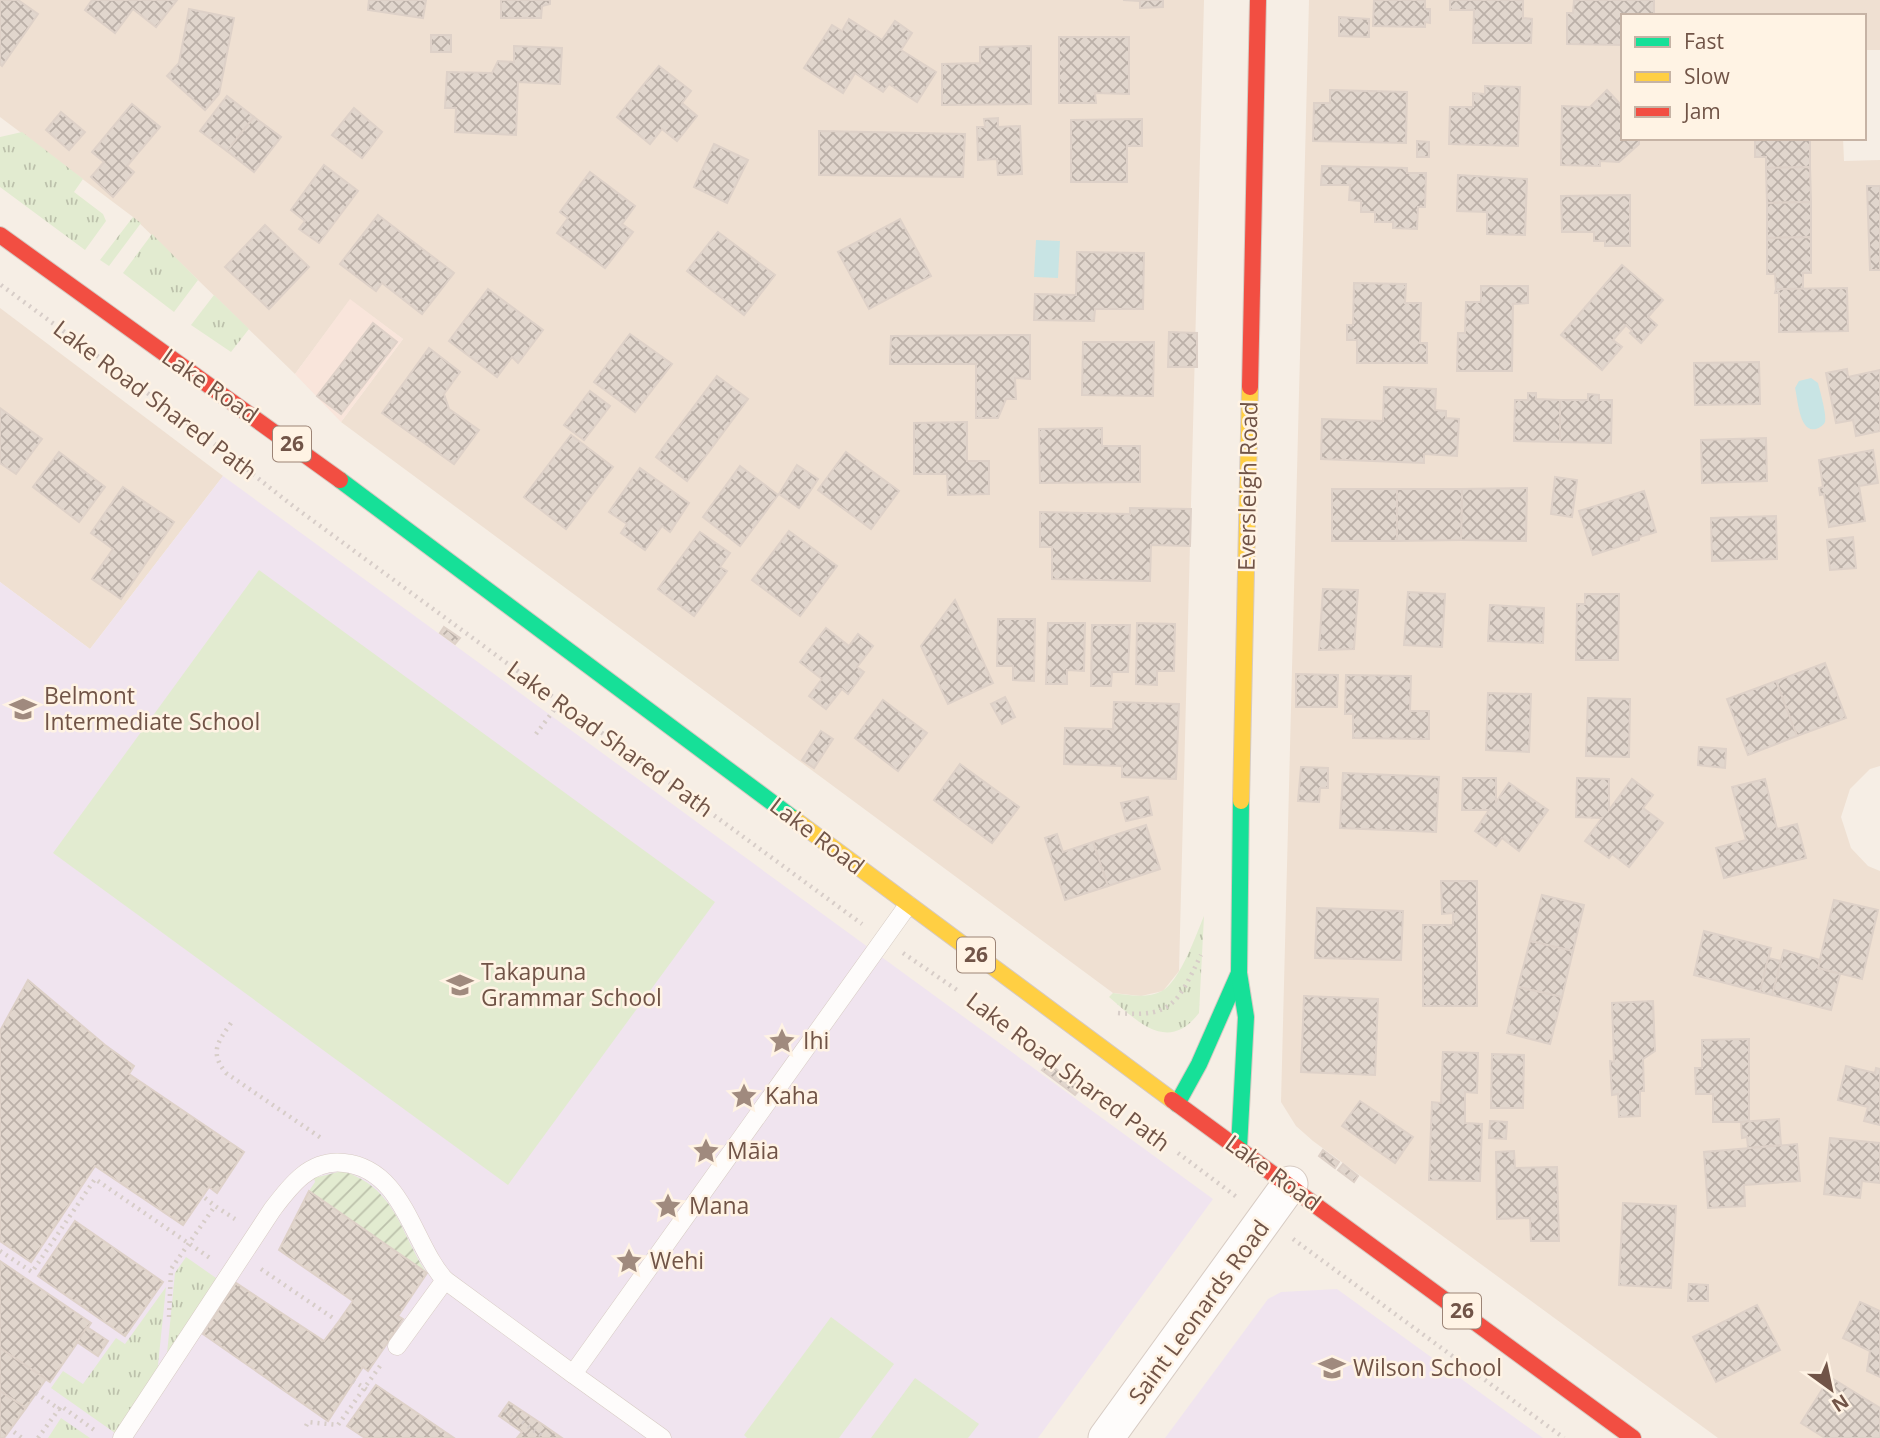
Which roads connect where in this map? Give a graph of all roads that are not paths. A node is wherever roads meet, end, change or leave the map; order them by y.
1 (1258, 0) edge
2 (0, 235) edge
3 (908, 905) junction
4 (1239, 973) junction
5 (1177, 1104) junction
6 (1239, 1147) junction
7 (1290, 1184) junction
8 (445, 1280) junction
9 (397, 1346) road end
10 (573, 1374) junction
11 (122, 1438) edge
12 (662, 1438) edge
13 (1107, 1438) edge
14 (1633, 1438) edge

1 - 4 main road, Eversleigh Road
2 - 3 main road, Lake Road / 26
3 - 5 main road, Lake Road / 26
3 - 10 lane
4 - 5 main road, Eversleigh Road
4 - 6 main road, Eversleigh Road
5 - 6 main road, Lake Road / 26
6 - 7 main road, Lake Road / 26
7 - 13 street, Saint Leonards Road
7 - 14 main road, Lake Road / 26
8 - 9 lane
8 - 10 lane
8 - 11 lane
10 - 12 lane

